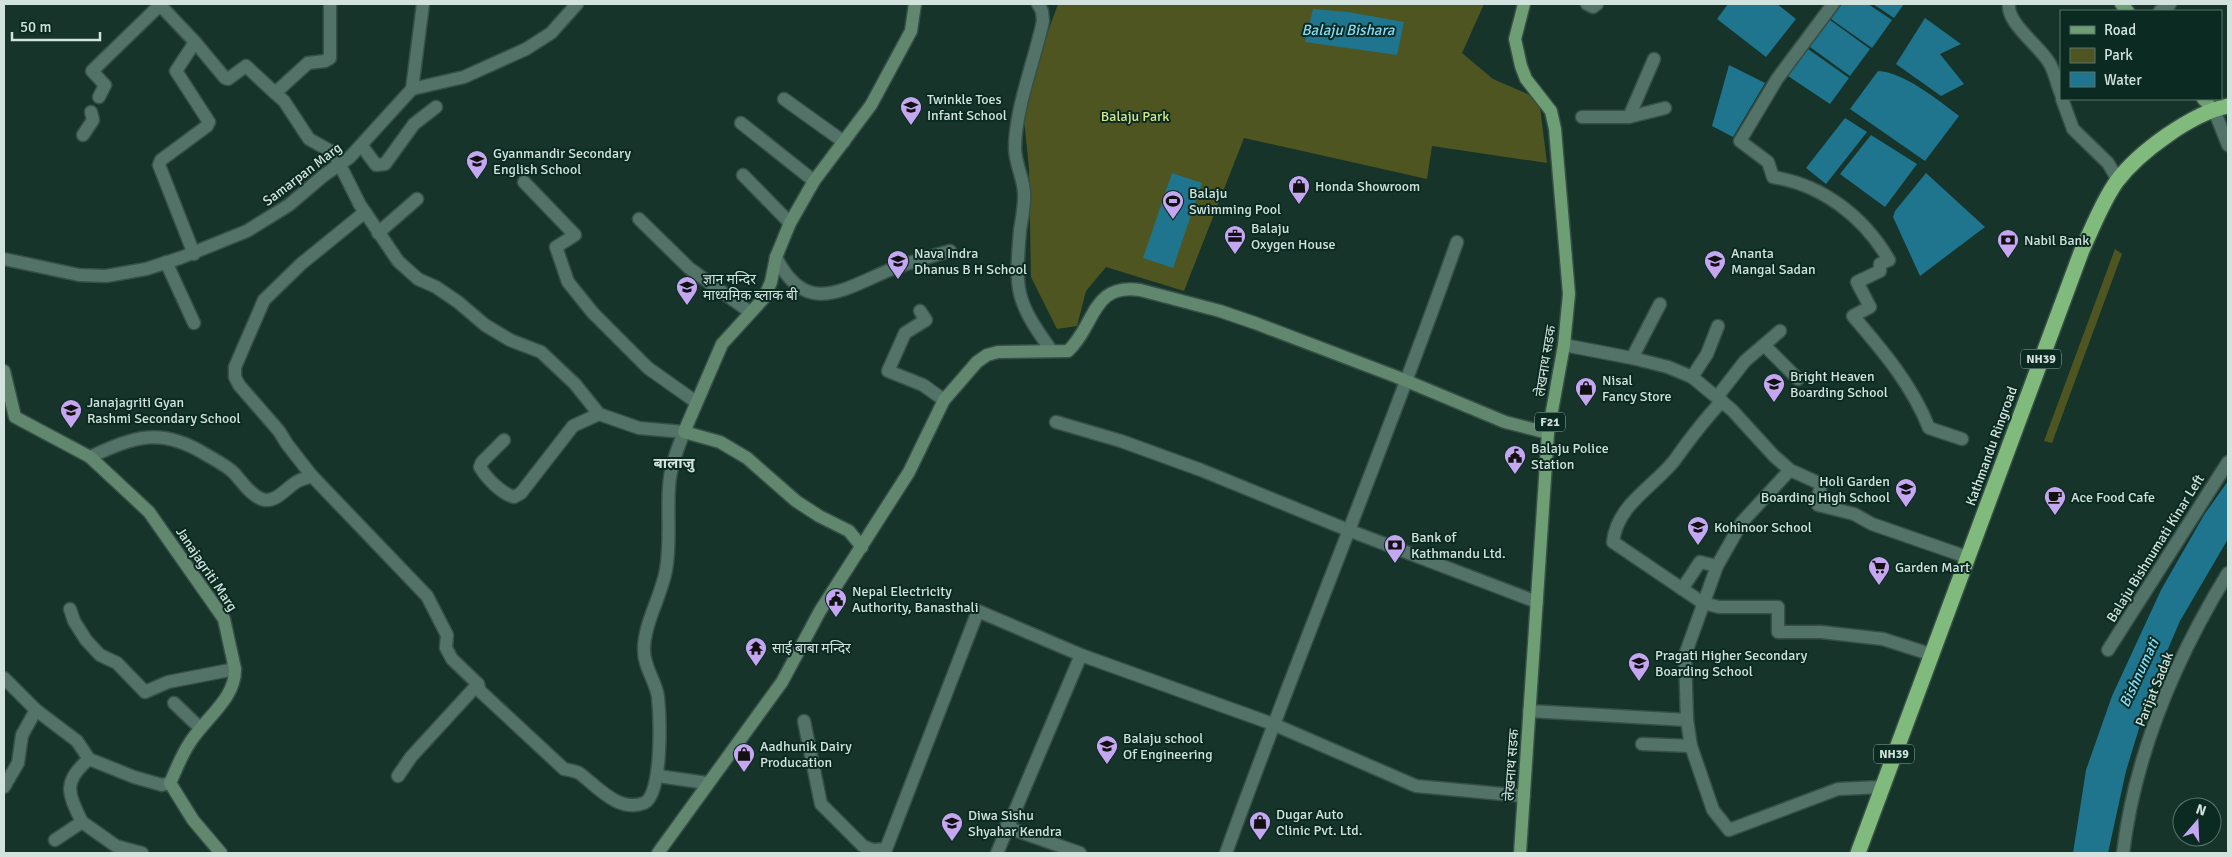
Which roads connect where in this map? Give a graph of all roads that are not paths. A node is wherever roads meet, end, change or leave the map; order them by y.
1 (160, 4) edge
2 (330, 4) edge
3 (422, 4) edge
4 (577, 4) edge
5 (915, 4) edge
6 (1038, 4) edge
7 (1524, 4) edge
8 (1587, 4) edge
9 (1597, 4) edge
10 (1833, 4) edge
11 (2009, 4) edge
12 (195, 42) junction
13 (1654, 58) dead end
14 (412, 89) junction
15 (2060, 91) edge
16 (275, 93) junction
17 (98, 97) dead end
18 (784, 99) dead end
19 (2062, 100) edge
20 (2205, 100) edge
21 (436, 108) dead end
22 (1665, 108) dead end
23 (2221, 108) edge
24 (91, 112) dead end
25 (1582, 117) dead end
26 (1629, 117) junction
27 (741, 123) dead end
28 (83, 136) dead end
29 (844, 142) junction
30 (2228, 145) edge
31 (362, 146) junction
32 (342, 164) junction
33 (743, 175) dead end
34 (2118, 180) junction
35 (814, 181) junction
36 (524, 182) dead end
37 (417, 199) dead end
38 (365, 212) junction
39 (640, 219) dead end
40 (790, 223) junction
41 (378, 233) junction
42 (1458, 242) dead end
43 (950, 251) dead end
44 (194, 254) junction
45 (776, 257) junction
46 (4, 259) edge
47 (166, 262) junction
48 (1660, 304) dead end
49 (920, 311) dead end
50 (750, 312) junction
51 (194, 323) dead end
52 (1718, 326) dead end
53 (1780, 331) dead end
54 (1564, 345) junction
55 (1765, 346) junction
56 (1052, 350) junction
57 (1632, 358) junction
58 (4, 371) edge
59 (1692, 378) junction
60 (1798, 379) dead end
61 (1408, 382) junction
62 (1720, 399) junction
63 (944, 400) junction
64 (696, 402) junction
65 (599, 414) junction
66 (1056, 422) dead end
67 (684, 432) junction
68 (1548, 434) junction
69 (1962, 439) dead end
70 (504, 440) dead end
71 (90, 456) junction
72 (2228, 462) edge
73 (1790, 470) junction
74 (312, 476) junction
75 (1348, 530) junction
76 (862, 546) junction
77 (1967, 557) junction
78 (1717, 566) junction
79 (2228, 573) edge
80 (1682, 589) junction
81 (1537, 602) junction
82 (1703, 603) junction
83 (70, 609) dead end
84 (2108, 650) dead end
85 (1082, 655) junction
86 (1933, 655) junction
87 (235, 670) junction
88 (4, 678) edge
89 (478, 684) junction
90 (174, 703) dead end
91 (36, 710) junction
92 (1529, 711) junction
93 (1687, 720) junction
94 (804, 721) dead end
95 (1273, 724) junction
96 (200, 728) junction
97 (1642, 744) dead end
98 (1691, 746) junction
99 (89, 759) junction
100 (398, 776) dead end
101 (658, 776) junction
102 (170, 783) junction
103 (707, 783) junction
104 (4, 787) edge
105 (1881, 787) junction
106 (1524, 796) junction
107 (82, 822) junction
108 (1006, 827) junction
109 (55, 840) dead end
110 (142, 853) edge
111 (221, 853) edge
112 (658, 853) edge
113 (997, 853) edge
114 (1080, 853) edge
115 (1226, 853) edge
116 (1520, 853) edge
117 (1858, 853) edge
118 (2123, 853) edge

1 - 12 street
1 - 17 street
2 - 16 street
3 - 14 street
4 - 14 street
5 - 29 street
6 - 56 street
7 - 54 main road, लेखनाथ सडक / F21
8 - 9 street
10 - 69 street
11 - 15 street
12 - 16 street
12 - 44 street
13 - 26 street
14 - 31 street, Samarpan Marg
16 - 32 street
18 - 29 street
19 - 34 street
20 - 23 main road
21 - 31 street
22 - 26 street
23 - 30 street
23 - 34 highway, Kathmandu Ringroad / NH39
24 - 28 street
25 - 26 street
27 - 35 street
29 - 35 street
31 - 32 street, Samarpan Marg
32 - 38 street
32 - 44 street, Samarpan Marg
33 - 40 street
34 - 77 highway, Kathmandu Ringroad / NH39
35 - 40 street
36 - 64 street
37 - 41 street
38 - 41 street
38 - 74 street
39 - 50 street
40 - 45 street
41 - 65 street
42 - 61 street
43 - 45 street
44 - 47 street, Samarpan Marg
45 - 50 street
46 - 47 street, Samarpan Marg
47 - 51 street
48 - 57 street
49 - 63 street
50 - 64 street
52 - 59 street
53 - 55 street
54 - 57 street
54 - 68 main road, लेखनाथ सडक / F21
55 - 60 street
55 - 62 street
56 - 61 street
56 - 63 street
57 - 59 street
58 - 71 street, Janajagriti Marg
59 - 62 street
61 - 68 street
61 - 75 street
62 - 73 street
62 - 80 street
63 - 76 street
64 - 67 street
65 - 67 street
65 - 70 street
66 - 75 street
67 - 76 street
67 - 101 street
68 - 81 main road, लेखनाथ सडक / F21
71 - 74 street
71 - 87 street, Janajagriti Marg
72 - 84 street, Balaju Bishnumati Kinar Left
73 - 77 street
73 - 78 street
74 - 89 street
75 - 81 street
75 - 95 street
76 - 103 street
77 - 86 highway, Kathmandu Ringroad / NH39
78 - 80 street
78 - 82 street
79 - 118 street, Parijat Sadak
80 - 82 street
81 - 92 main road, लेखनाथ सडक / F21
82 - 86 street
82 - 93 street
83 - 87 street
85 - 94 street
85 - 95 street
85 - 108 street
86 - 105 highway, Kathmandu Ringroad / NH39
87 - 96 street, Janajagriti Marg
88 - 91 street
89 - 100 street
89 - 101 street
90 - 96 street
91 - 99 street
91 - 104 street
92 - 93 street
92 - 106 main road, लेखनाथ सडक / F21
93 - 98 street
95 - 106 street
95 - 115 street
96 - 102 street, Janajagriti Marg
97 - 98 street
98 - 105 street
99 - 102 street
99 - 107 street
101 - 103 street
102 - 111 street
103 - 112 street
105 - 117 highway, Kathmandu Ringroad / NH39
106 - 116 main road, लेखनाथ सडक / F21
107 - 109 street
107 - 110 street
108 - 113 street
108 - 114 street

